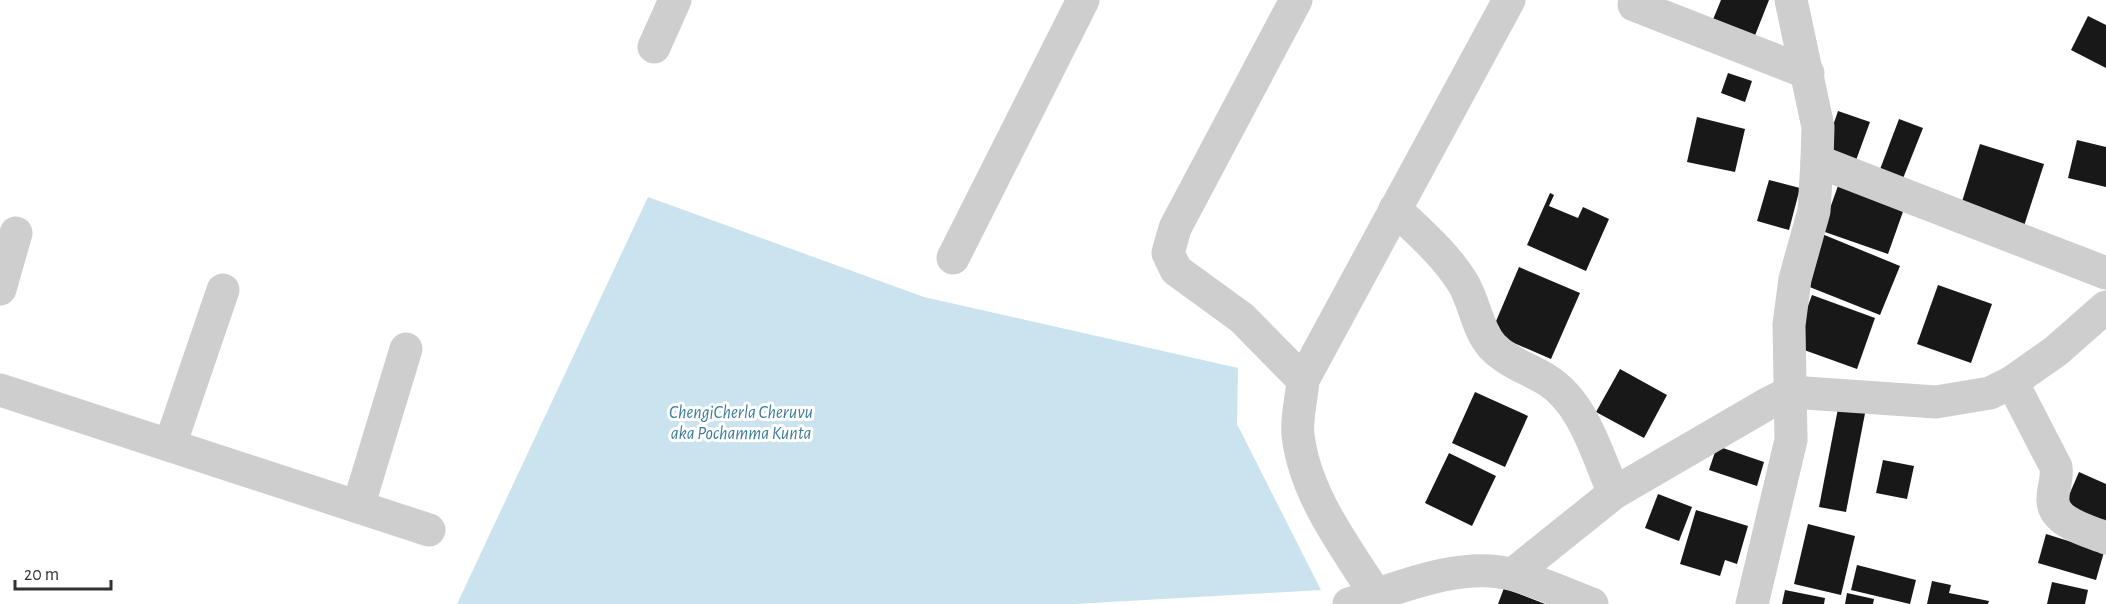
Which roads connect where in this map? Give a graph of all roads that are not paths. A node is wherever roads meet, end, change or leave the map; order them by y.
1 (675, 0) edge
2 (1083, 0) edge
3 (1296, 0) edge
4 (1509, 0) edge
5 (1791, 0) edge
6 (1634, 5) dead end
7 (654, 47) dead end
8 (1808, 73) junction
9 (1817, 161) junction
10 (1395, 208) junction
11 (16, 233) dead end
12 (953, 258) dead end
13 (2106, 273) edge
14 (0, 289) edge
15 (223, 290) dead end
16 (2106, 308) edge
17 (406, 349) dead end
18 (1303, 380) junction
19 (2012, 382) junction
20 (0, 390) edge
21 (1791, 392) junction
22 (170, 446) junction
23 (1614, 493) junction
24 (358, 507) junction
25 (429, 530) dead end
26 (2106, 538) edge
27 (1513, 574) junction
28 (1362, 600) edge
29 (1592, 604) edge
30 (1752, 604) edge

1 - 7 street
2 - 12 street
3 - 18 street
4 - 10 street
5 - 8 street
6 - 8 street
8 - 9 street
9 - 13 street
9 - 21 street
10 - 18 street
10 - 23 street
11 - 14 street
15 - 22 street
16 - 19 street
17 - 24 street
18 - 28 street
19 - 21 street
19 - 26 street
20 - 22 street
21 - 23 street
21 - 30 street
22 - 24 street
23 - 27 street
24 - 25 street
27 - 28 street
27 - 29 street

